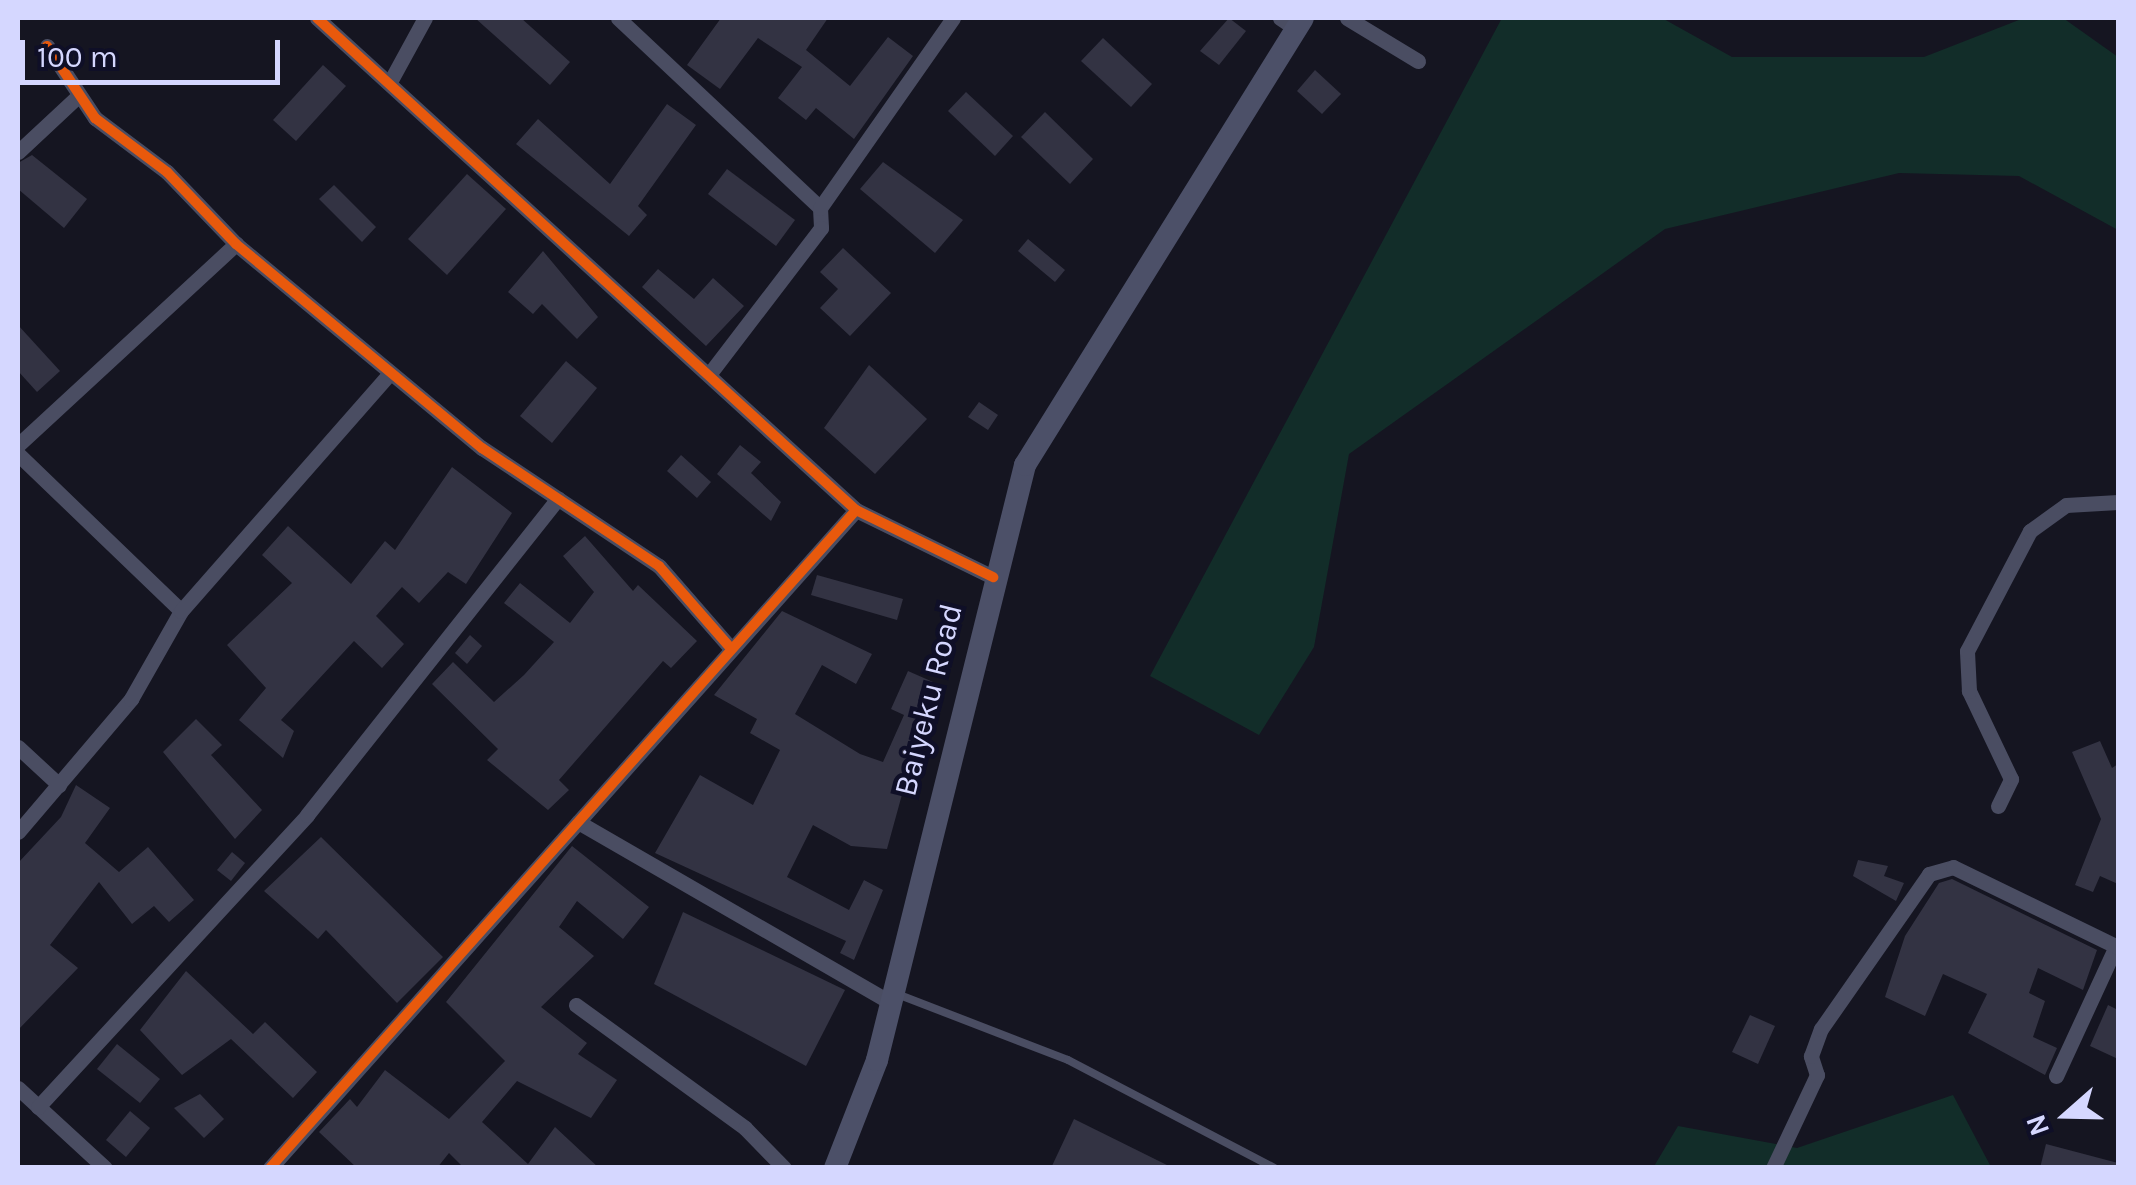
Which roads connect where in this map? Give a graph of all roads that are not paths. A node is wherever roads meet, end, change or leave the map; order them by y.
1 (317, 18) edge
2 (426, 18) edge
3 (953, 18) edge
4 (1346, 18) edge
5 (624, 20) edge
6 (1293, 21) edge
7 (47, 46) dead end
8 (1418, 62) dead end
9 (391, 80) junction
10 (76, 98) junction
11 (18, 152) edge
12 (820, 208) junction
13 (236, 244) junction
14 (710, 374) junction
15 (388, 375) junction
16 (18, 445) edge
17 (18, 454) edge
18 (558, 498) junction
19 (2118, 502) edge
20 (856, 510) junction
21 (993, 577) junction
22 (181, 611) junction
23 (728, 645) junction
24 (18, 747) edge
25 (58, 785) junction
26 (1998, 806) dead end
27 (578, 822) junction
28 (18, 832) edge
29 (2117, 947) edge
30 (891, 997) junction
31 (576, 1006) dead end
32 (2056, 1076) dead end
33 (18, 1088) edge
34 (38, 1108) junction
35 (105, 1168) edge
36 (270, 1168) edge
37 (784, 1168) edge
38 (835, 1168) edge
39 (1275, 1168) edge
40 (1773, 1168) edge

1 - 9 street
2 - 9 street
3 - 12 street
4 - 8 street
5 - 12 street
6 - 21 main road, Baiyeku Road
7 - 10 street
9 - 14 street
10 - 11 street
10 - 13 street
12 - 14 street
13 - 15 street
13 - 16 street
14 - 20 street
15 - 18 street
15 - 22 street
17 - 22 street
18 - 23 street
18 - 34 street
19 - 26 street
20 - 21 street
20 - 23 street
21 - 30 main road, Baiyeku Road
22 - 25 street
23 - 27 street
24 - 25 street
25 - 28 street
27 - 30 street
27 - 36 street
29 - 32 street
29 - 40 street
30 - 38 main road, Baiyeku Road
30 - 39 lane
31 - 37 street
33 - 34 street
34 - 35 street

